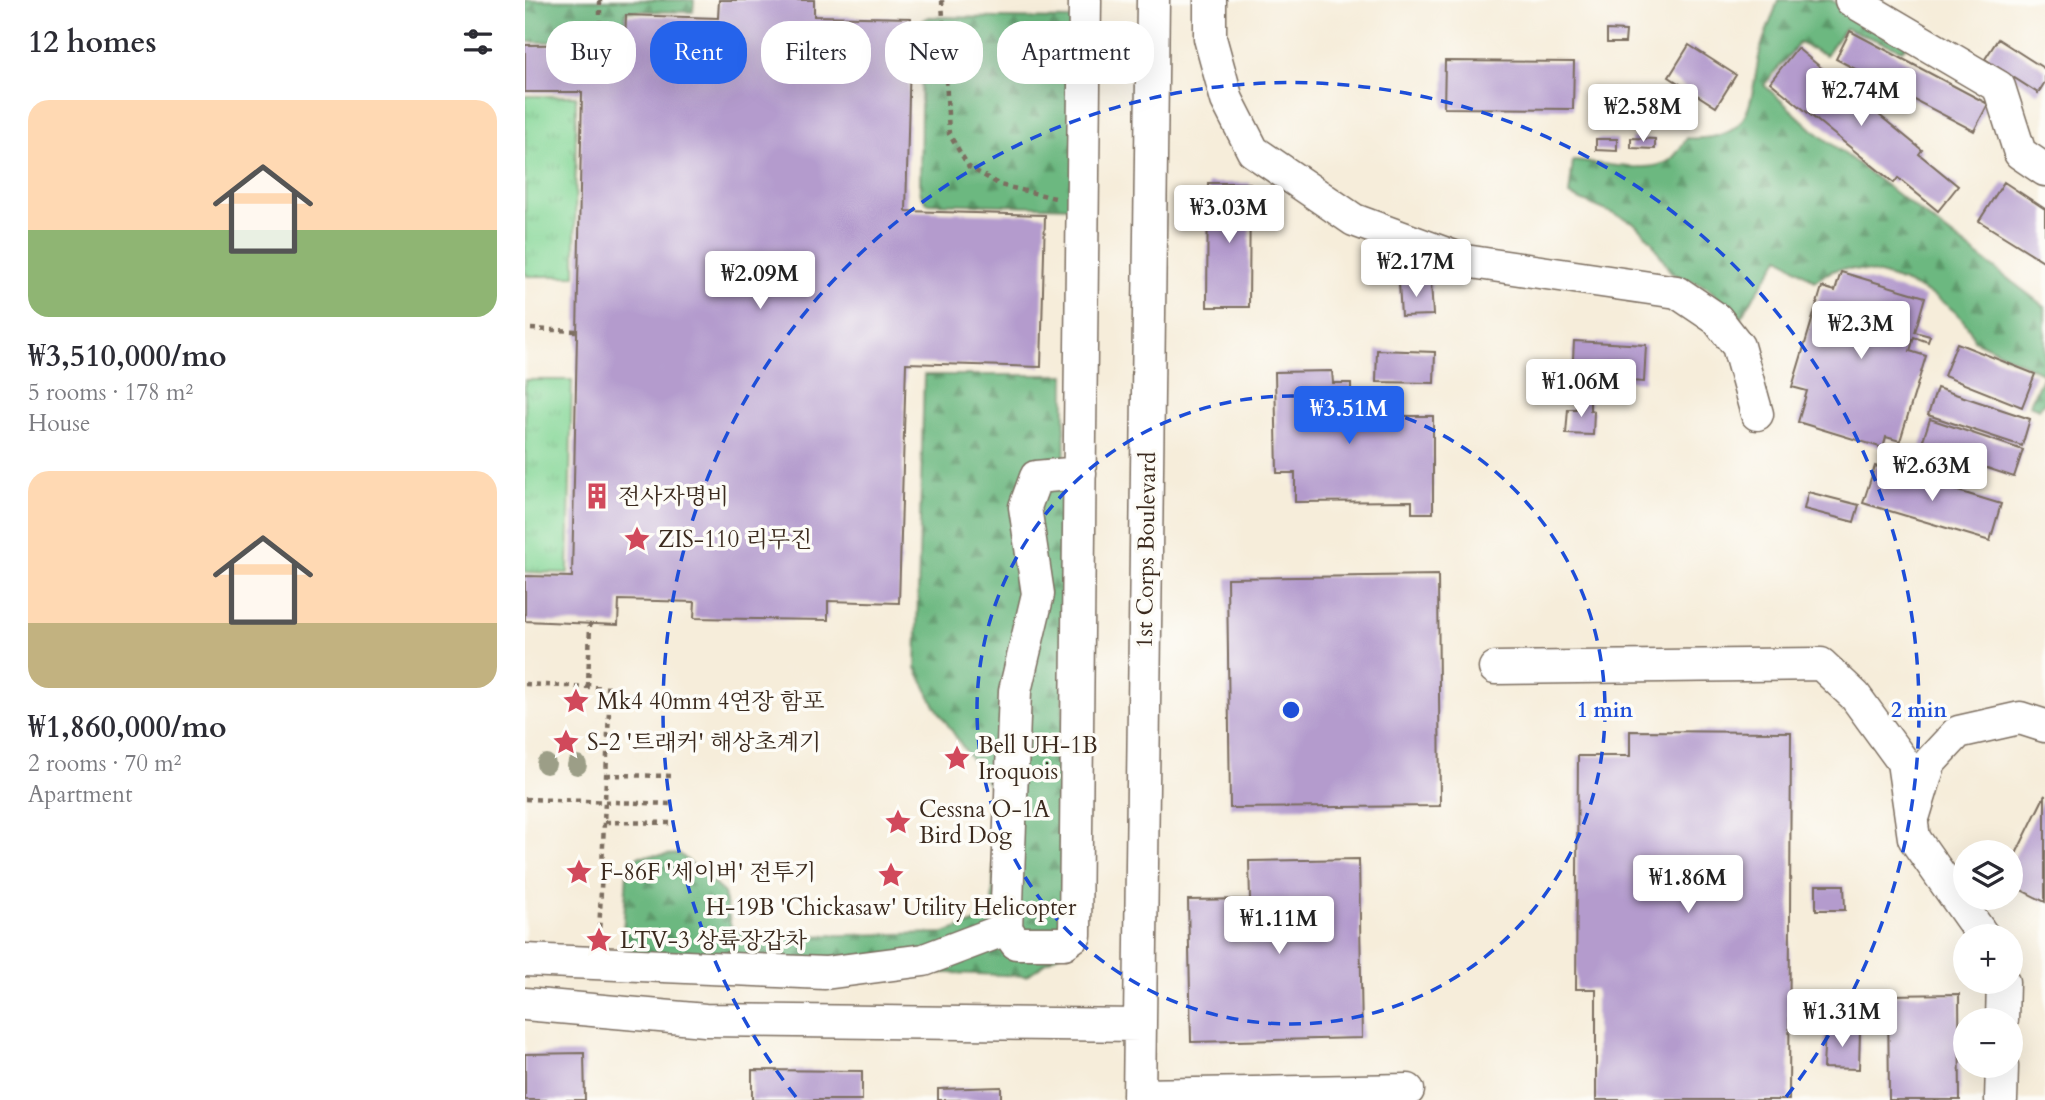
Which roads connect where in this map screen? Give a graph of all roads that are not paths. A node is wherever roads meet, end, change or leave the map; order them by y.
1 (1084, 0) edge
2 (1153, 0) edge
3 (1210, 0) edge
4 (1851, 0) edge
5 (2045, 170) edge
6 (1757, 414) dead end
7 (1080, 473) junction
8 (1495, 668) dead end
9 (2045, 726) edge
10 (1912, 823) junction
11 (1975, 924) edge
12 (1006, 929) junction
13 (525, 960) edge
14 (525, 1004) edge
15 (1140, 1025) junction
16 (2002, 1078) edge
17 (1408, 1090) dead end
18 (1139, 1097) edge
19 (2001, 1100) edge

1 - 7 lane
2 - 15 lane, 1st Corps Boulevard
3 - 6 lane
4 - 5 lane
7 - 12 lane
7 - 12 lane
8 - 10 lane
9 - 10 lane
10 - 11 lane
12 - 13 lane
14 - 15 lane
15 - 18 lane, 1st Corps Boulevard
16 - 19 lane
17 - 18 lane

